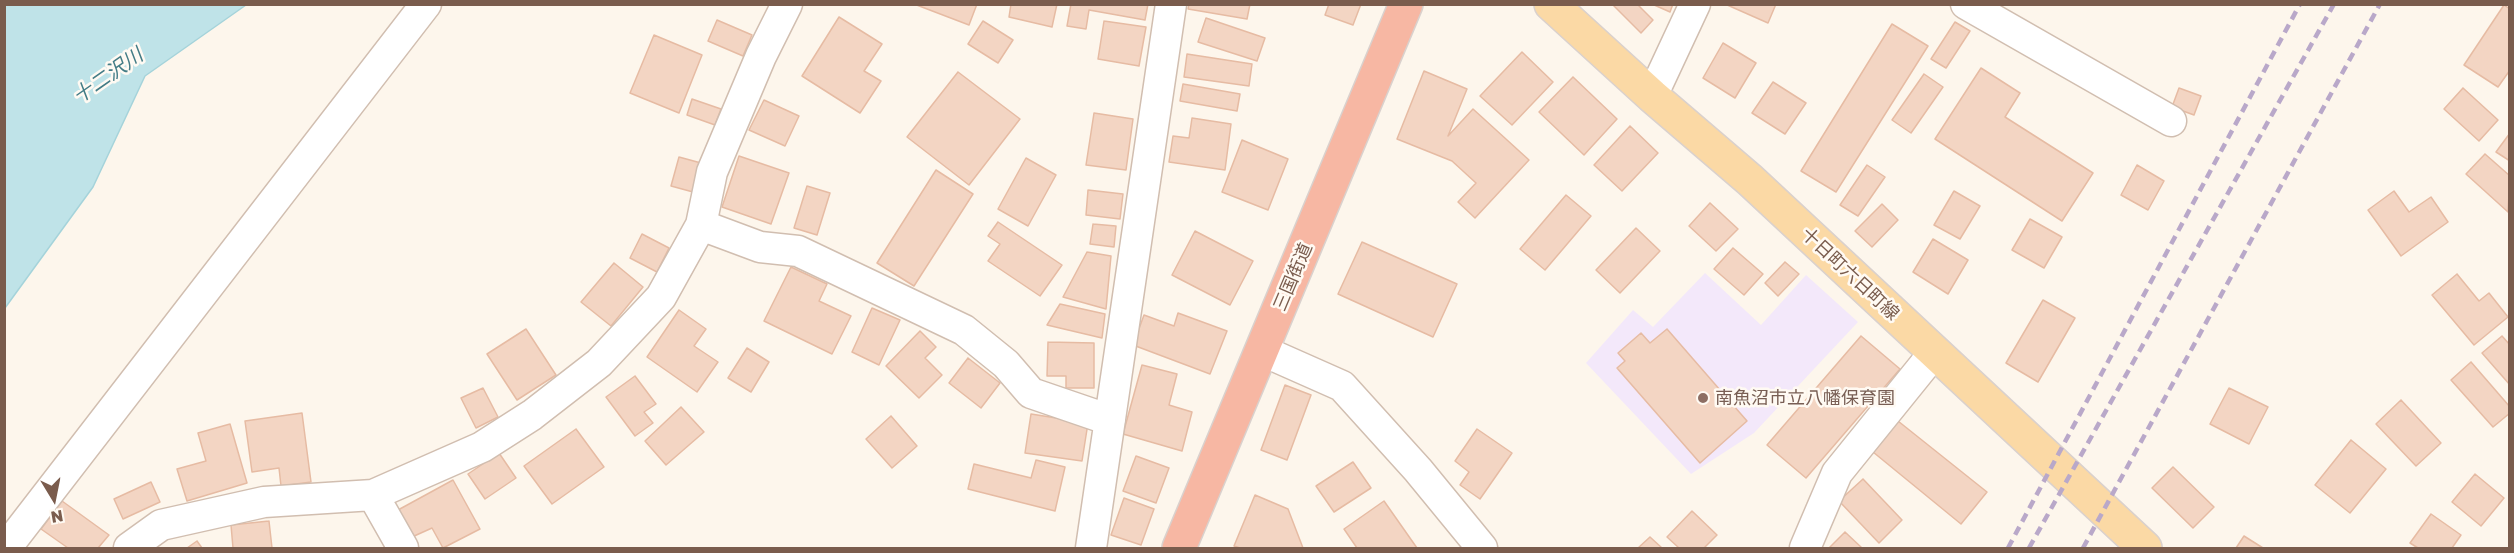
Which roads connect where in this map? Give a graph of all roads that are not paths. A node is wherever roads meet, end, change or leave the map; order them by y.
1 (426, 4) edge
2 (787, 4) edge
3 (1171, 4) edge
4 (1406, 4) edge
5 (1551, 4) edge
6 (1695, 4) edge
7 (1966, 4) edge
8 (1652, 96) junction
9 (2171, 120) dead end
10 (701, 225) junction
11 (1263, 351) junction
12 (1934, 353) junction
13 (1110, 420) junction
14 (373, 495) junction
15 (6, 549) edge
16 (129, 549) edge
17 (403, 549) edge
18 (1091, 549) edge
19 (1179, 549) edge
20 (1482, 549) edge
21 (1805, 549) edge
22 (2145, 549) edge

1 - 15 street
2 - 10 street
3 - 13 street
4 - 11 highway, 三国街道
5 - 8 main road, 十日町六日町線
6 - 8 street
7 - 9 street
8 - 12 main road, 十日町六日町線
10 - 13 street
10 - 14 street
11 - 19 highway, 三国街道
11 - 20 street
12 - 21 street
12 - 22 main road, 十日町六日町線
13 - 18 street
14 - 16 street
14 - 17 street

